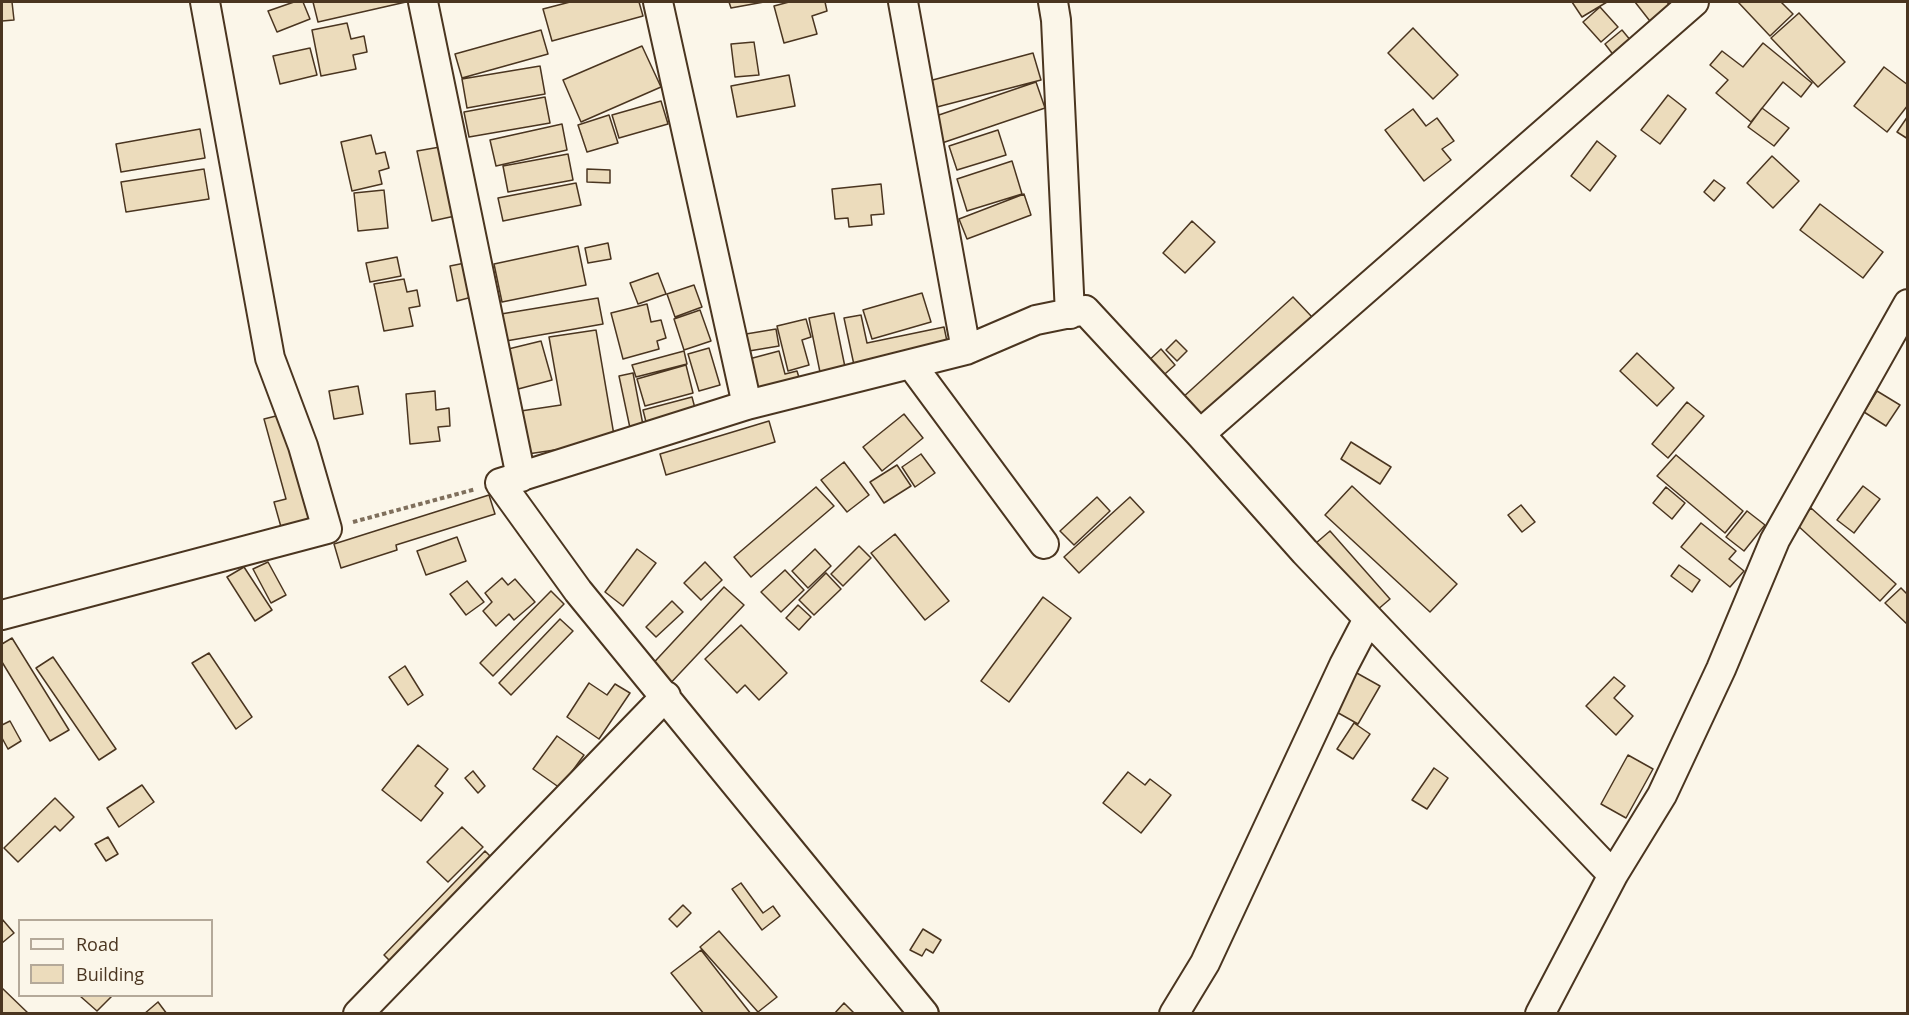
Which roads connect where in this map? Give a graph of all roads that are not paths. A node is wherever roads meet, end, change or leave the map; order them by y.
1 (206, 2) edge
2 (423, 2) edge
3 (658, 2) edge
4 (903, 2) edge
5 (1053, 2) edge
6 (1694, 2) edge
7 (1908, 304) edge
8 (1070, 314) junction
9 (966, 350) junction
10 (911, 364) junction
11 (747, 405) junction
12 (1200, 434) junction
13 (510, 480) junction
14 (1044, 544) dead end
15 (2, 615) edge
16 (1368, 619) junction
17 (666, 696) junction
18 (1613, 875) junction
19 (358, 1014) edge
20 (924, 1014) edge
21 (1174, 1014) edge
22 (1540, 1014) edge

1 - 15 street
2 - 13 street
3 - 11 street
4 - 9 street
5 - 8 street
6 - 12 street
7 - 18 street
8 - 9 street
8 - 12 street
9 - 10 street
10 - 11 street
10 - 14 street
11 - 13 street
12 - 16 street
13 - 17 street
16 - 18 street
16 - 21 street
17 - 19 street
17 - 20 street
18 - 22 street

